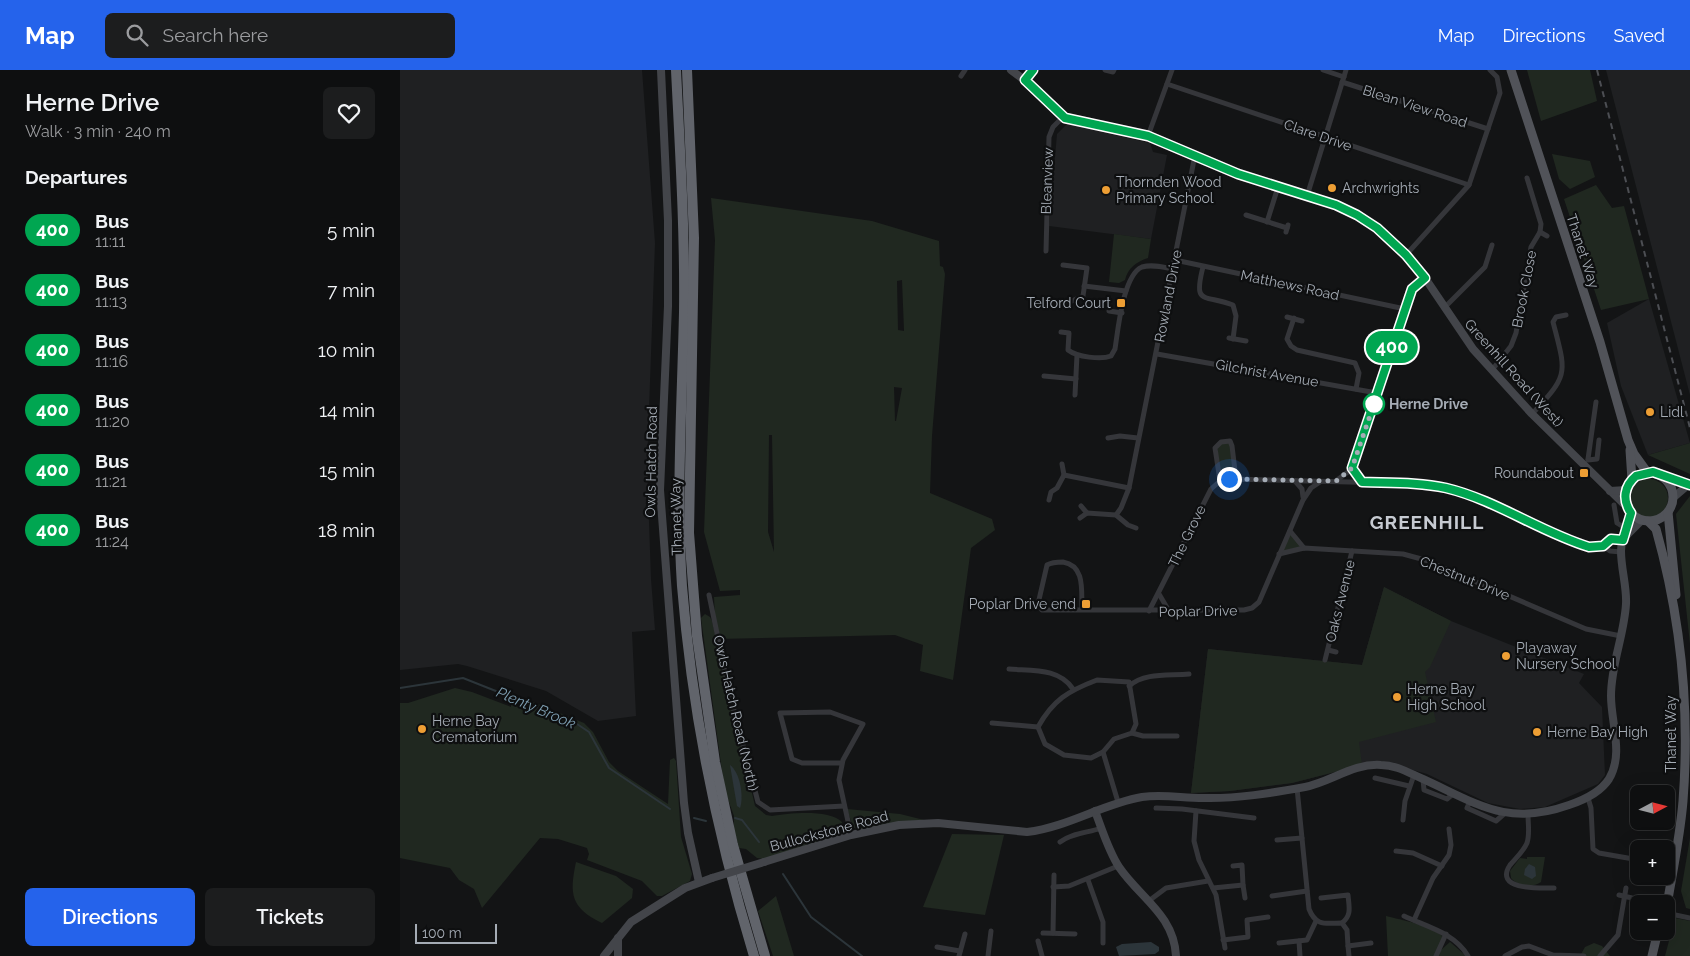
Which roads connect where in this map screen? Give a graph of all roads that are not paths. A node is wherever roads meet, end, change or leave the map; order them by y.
1 (661, 70) edge
2 (676, 70) edge
3 (687, 70) edge
4 (965, 70) edge
5 (1011, 70) edge
6 (1032, 70) edge
7 (1105, 70) edge
8 (1114, 70) edge
9 (1172, 70) edge
10 (1323, 70) edge
11 (1346, 70) edge
12 (1490, 70) edge
13 (1511, 70) edge
14 (961, 76) dead end
15 (1025, 80) junction
16 (1343, 80) junction
17 (1167, 84) junction
18 (1063, 117) junction
19 (1488, 129) junction
20 (1148, 136) junction
21 (1325, 137) junction
22 (1196, 155) junction
23 (1527, 178) dead end
24 (1470, 185) junction
25 (1278, 187) junction
26 (1307, 196) junction
27 (1246, 216) dead end
28 (1267, 222) junction
29 (1287, 228) dead end
30 (1540, 232) junction
31 (1547, 236) dead end
32 (1492, 246) dead end
33 (1046, 251) dead end
34 (1406, 255) junction
35 (1175, 260) junction
36 (1063, 265) dead end
37 (1203, 267) junction
38 (1173, 269) junction
39 (1425, 278) junction
40 (1084, 286) junction
41 (1126, 291) junction
42 (1062, 301) dead end
43 (1444, 308) junction
44 (1405, 309) junction
45 (1109, 311) dead end
46 (1122, 313) junction
47 (1566, 315) dead end
48 (1287, 317) dead end
49 (1294, 318) junction
50 (1302, 321) dead end
51 (1061, 332) dead end
52 (1246, 341) dead end
53 (1157, 354) junction
54 (1077, 355) junction
55 (1492, 370) junction
56 (1044, 376) dead end
57 (1076, 379) junction
58 (1356, 389) junction
59 (1377, 393) junction
60 (1075, 395) dead end
61 (1596, 402) dead end
62 (1532, 414) junction
63 (1108, 438) dead end
64 (1138, 438) junction
65 (1599, 440) dead end
66 (1628, 440) junction
67 (1588, 459) junction
68 (1062, 464) dead end
69 (1584, 467) junction
70 (1352, 468) junction
71 (1647, 472) junction
72 (1064, 475) junction
73 (1664, 477) junction
74 (1236, 479) junction
75 (1323, 480) junction
76 (1632, 480) junction
77 (1220, 481) junction
78 (1296, 481) junction
79 (1336, 481) junction
80 (1362, 482) junction
81 (1689, 485) edge
82 (1128, 488) junction
83 (1626, 490) junction
84 (1610, 491) junction
85 (1674, 497) junction
86 (1049, 500) dead end
87 (1303, 500) junction
88 (1614, 505) dead end
89 (1081, 506) dead end
90 (1629, 510) junction
91 (1087, 512) junction
92 (1668, 512) junction
93 (1116, 515) junction
94 (1080, 518) dead end
95 (1645, 520) junction
96 (1128, 525) junction
97 (1136, 528) dead end
98 (1625, 528) junction
99 (1290, 531) junction
100 (1127, 532) dead end
101 (1623, 540) junction
102 (1603, 546) junction
103 (1304, 548) junction
104 (1352, 551) junction
105 (1621, 552) junction
106 (1279, 554) junction
107 (1159, 594) junction
108 (709, 595) dead end
109 (1082, 610) junction
110 (1149, 611) junction
111 (1169, 611) junction
112 (1677, 615) junction
113 (1621, 636) junction
114 (1328, 650) junction
115 (1336, 652) dead end
116 (1326, 660) dead end
117 (1009, 669) dead end
118 (1189, 674) dead end
119 (1129, 686) junction
120 (1073, 690) junction
121 (992, 723) dead end
122 (1038, 727) junction
123 (1132, 733) junction
124 (1178, 736) dead end
125 (1103, 752) junction
126 (842, 763) junction
127 (1414, 774) junction
128 (1375, 778) dead end
129 (1409, 786) junction
130 (1297, 788) junction
131 (1588, 798) junction
132 (1118, 802) junction
133 (844, 806) junction
134 (1156, 808) dead end
135 (1095, 811) junction
136 (1196, 811) junction
137 (1528, 815) junction
138 (1254, 818) dead end
139 (1403, 820) dead end
140 (1102, 828) junction
141 (1449, 829) dead end
142 (851, 835) junction
143 (1302, 838) junction
144 (1277, 840) dead end
145 (1060, 842) dead end
146 (1458, 844) dead end
147 (1451, 845) junction
148 (1396, 851) dead end
149 (1630, 858) edge
150 (1675, 858) edge
151 (1118, 866) junction
152 (1232, 866) dead end
153 (1442, 866) junction
154 (1054, 875) dead end
155 (1088, 880) junction
156 (1208, 881) junction
157 (699, 882) junction
158 (1244, 885) junction
159 (1053, 887) junction
160 (1212, 888) junction
161 (1554, 888) dead end
162 (1626, 888) dead end
163 (1307, 891) junction
164 (1272, 896) dead end
165 (1622, 896) junction
166 (1245, 898) dead end
167 (1321, 898) dead end
168 (1630, 898) edge
169 (1150, 900) junction
170 (1675, 914) edge
171 (1404, 916) dead end
172 (1268, 917) dead end
173 (1690, 918) edge
174 (1414, 920) junction
175 (1316, 921) junction
176 (1342, 923) junction
177 (990, 931) dead end
178 (1044, 933) dead end
179 (1053, 933) junction
180 (965, 934) dead end
181 (1074, 934) dead end
182 (1446, 934) junction
183 (618, 936) junction
184 (1223, 940) junction
185 (1656, 940) edge
186 (1038, 941) dead end
187 (1299, 941) junction
188 (1103, 943) dead end
189 (1279, 943) dead end
190 (1371, 943) dead end
191 (1348, 946) junction
192 (937, 947) dead end
193 (1225, 948) dead end
194 (960, 954) edge
195 (1543, 954) edge
196 (605, 956) edge
197 (611, 956) edge
198 (618, 956) edge
199 (754, 956) edge
200 (764, 956) edge
201 (988, 956) edge
202 (1042, 956) edge
203 (1176, 956) edge
204 (1300, 956) edge
205 (1349, 956) edge
206 (1436, 956) edge
207 (1468, 956) edge
208 (1505, 956) edge
209 (1584, 956) edge
210 (1600, 956) edge
211 (1652, 956) edge

1 - 157 street, Owls Hatch Road
2 - 199 highway, Thanet Way
3 - 200 highway, Thanet Way
4 - 14 street
5 - 15 street
6 - 15 street
7 - 8 street
9 - 17 street
10 - 16 street, Blean View Road
11 - 16 street
12 - 19 street
13 - 66 main road, Thanet Way
15 - 18 street
16 - 19 street, Blean View Road
16 - 21 street
17 - 20 street
17 - 21 street, Clare Drive
18 - 20 street, Greenhill Road (West)
18 - 33 street, Bleanview
19 - 24 street
20 - 22 street, Greenhill Road (West)
21 - 24 street, Clare Drive
21 - 26 street
22 - 25 street, Greenhill Road (West)
22 - 35 street, Rowland Drive
23 - 30 street, Brook Close
24 - 34 street
25 - 26 street, Greenhill Road (West)
25 - 28 street
26 - 34 street, Greenhill Road (West)
27 - 28 street
28 - 29 street
30 - 31 street, Brook Close
30 - 55 street, Brook Close
32 - 43 street
34 - 39 street, Greenhill Road (West)
35 - 37 street, Matthews Road
35 - 38 street, Rowland Drive
36 - 40 street
37 - 44 street, Matthews Road
37 - 52 street
38 - 41 street
38 - 53 street, Rowland Drive
39 - 43 street, Greenhill Road (West)
39 - 44 street
40 - 41 street
40 - 42 street
41 - 46 street
43 - 55 street, Greenhill Road (West)
44 - 59 street
45 - 46 street
46 - 54 street
47 - 62 street
48 - 49 street
49 - 50 street
49 - 58 street
51 - 54 street
53 - 58 street, Gilchrist Avenue
53 - 64 street, Rowland Drive
54 - 57 street
55 - 62 street, Greenhill Road (West)
56 - 57 street
57 - 60 street
58 - 59 street, Gilchrist Avenue
59 - 70 street
61 - 67 street
62 - 69 street, Greenhill Road (West)
63 - 64 street
64 - 82 street, Rowland Drive
65 - 67 street
66 - 71 main road
66 - 76 main road
67 - 69 street
68 - 72 street
69 - 84 street, Greenhill Road (West)
70 - 79 street
70 - 80 street
71 - 73 main road
71 - 76 main road
72 - 82 street
72 - 86 street
73 - 81 street
73 - 85 main road
74 - 77 street
74 - 77 street
74 - 78 street
75 - 78 street
75 - 79 street
75 - 87 street, Poplar Drive
76 - 83 main road
77 - 107 street, The Grove
78 - 87 street
79 - 80 street
80 - 102 street
81 - 85 street
82 - 93 street, Rowland Drive
83 - 84 street
83 - 90 main road
84 - 90 street, Greenhill Road (West)
85 - 92 main road
87 - 99 street, Poplar Drive
88 - 98 street
89 - 91 street
90 - 95 main road
90 - 98 street
91 - 93 street
91 - 94 street
92 - 95 main road
92 - 112 main road, Thanet Way
93 - 96 street
95 - 101 street
95 - 112 main road, Thanet Way
96 - 97 street
96 - 100 street
98 - 101 street
99 - 103 street
99 - 106 street, Poplar Drive
101 - 102 street
101 - 105 street
102 - 105 street
103 - 104 street, Chestnut Drive
103 - 106 street, Chestnut Drive
104 - 113 street, Chestnut Drive
104 - 114 street, Oaks Avenue
105 - 113 street
106 - 111 street, Poplar Drive
107 - 110 street, The Grove
107 - 111 street
108 - 133 street, Owls Hatch Road (North)
109 - 109 street, Poplar Drive
109 - 110 street, Poplar Drive
110 - 111 street, Poplar Drive
112 - 150 main road, Thanet Way
113 - 131 street, Bullockstone Road
114 - 115 street, Oaks Avenue
114 - 116 street, Oaks Avenue
117 - 120 street
118 - 119 street
119 - 120 street
119 - 123 street
120 - 122 street
121 - 122 street
122 - 125 street
123 - 124 street
123 - 125 street
125 - 132 street
126 - 126 street
126 - 133 street
127 - 129 street
127 - 130 street, Bullockstone Road
127 - 137 street, Bullockstone Road
128 - 129 street
129 - 139 street
130 - 132 street, Bullockstone Road
130 - 143 street
131 - 137 street, Bullockstone Road
131 - 149 street
132 - 135 street, Bullockstone Road
133 - 142 street
134 - 136 street
135 - 140 street
135 - 142 street, Bullockstone Road
136 - 138 street
136 - 156 street
137 - 161 street
140 - 145 street
140 - 151 street
141 - 147 street
142 - 157 street, Bullockstone Road, bridge
143 - 144 street
143 - 163 street
146 - 147 street
147 - 153 street
148 - 153 street
151 - 155 street
151 - 169 street
152 - 158 street
153 - 174 street
154 - 159 street
155 - 159 street
155 - 188 street
156 - 160 street
156 - 169 street
157 - 183 street, Bullockstone Road
158 - 160 street
158 - 166 street
159 - 179 street
160 - 184 street
162 - 165 street
163 - 164 street
163 - 175 street
165 - 168 street
165 - 210 street
167 - 176 street
169 - 203 street
170 - 173 street
171 - 174 street
172 - 184 street
174 - 182 street
175 - 176 street
175 - 187 street
176 - 191 street
177 - 201 street
178 - 179 street
179 - 181 street
180 - 194 street
182 - 206 street
182 - 207 street
183 - 196 street, Bullockstone Road
183 - 198 street
184 - 193 street
185 - 211 main road
186 - 202 street
187 - 189 street
187 - 204 street
190 - 191 street
191 - 205 street
192 - 194 street
195 - 208 street
195 - 209 street
196 - 197 street, Bullockstone Road

